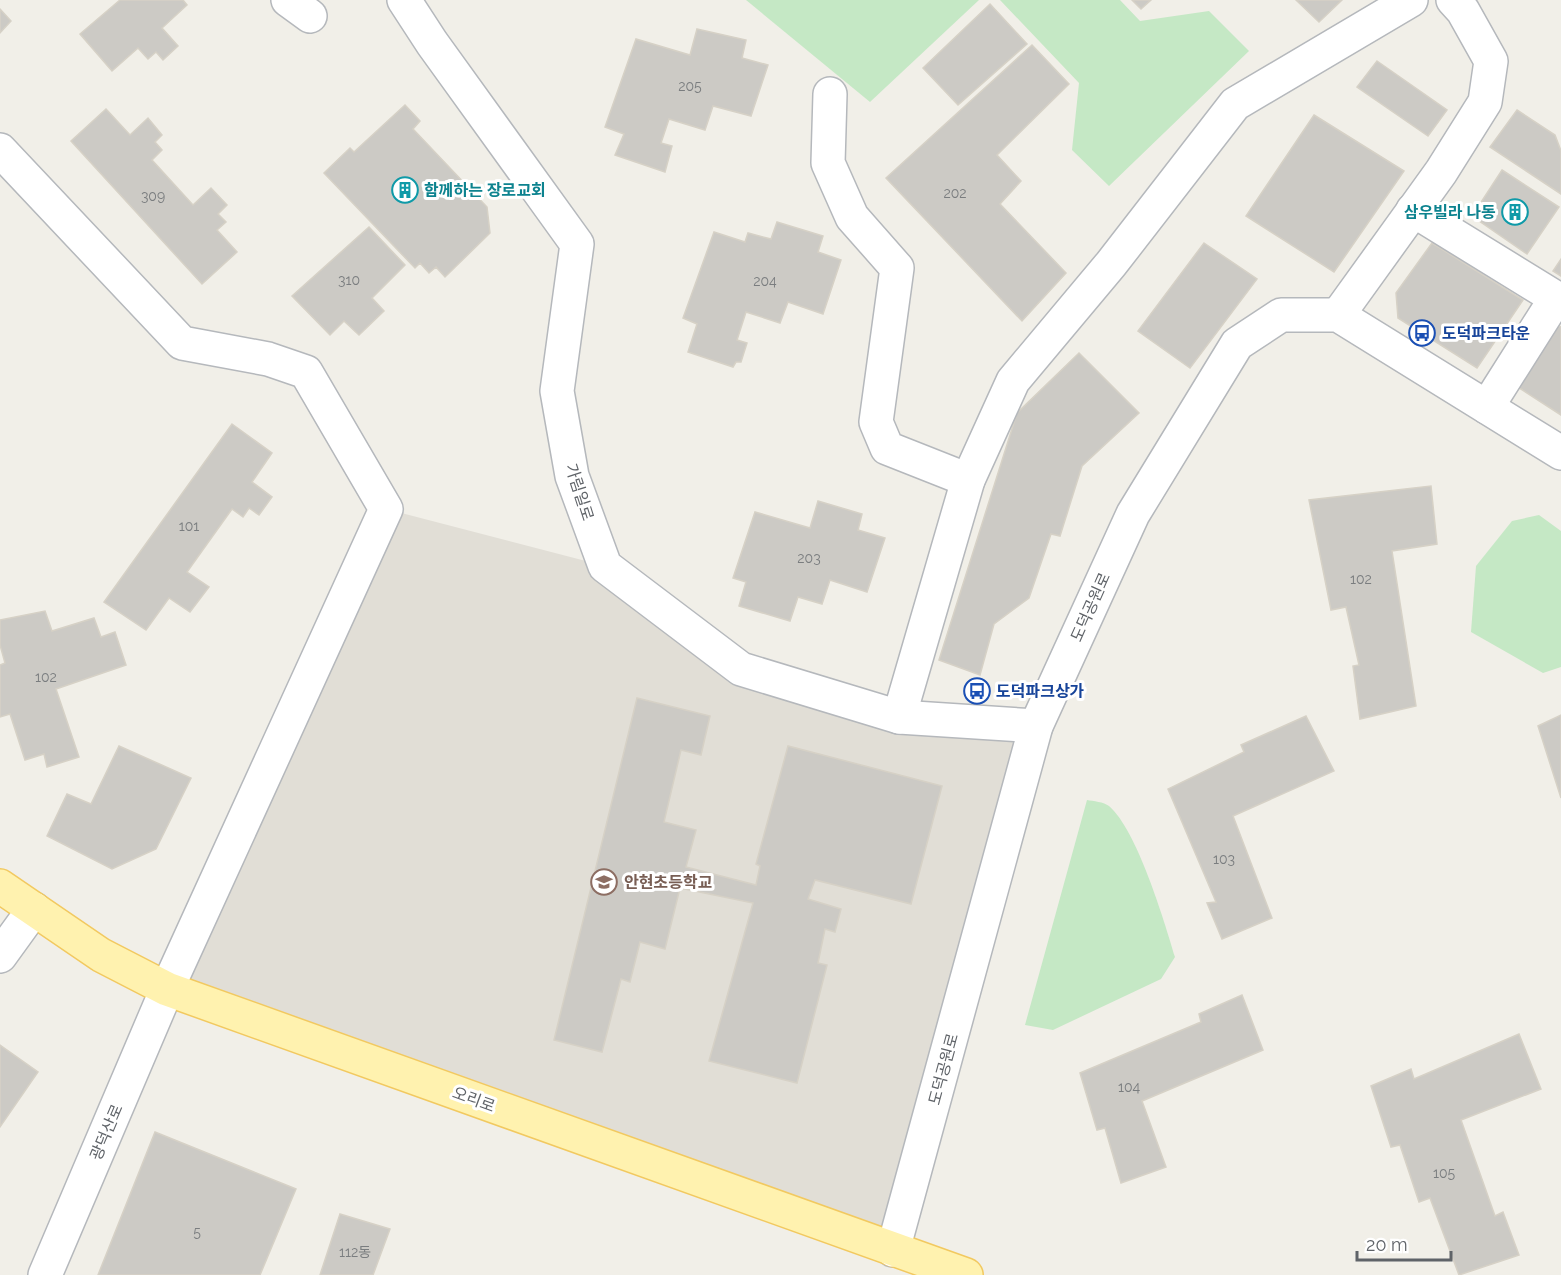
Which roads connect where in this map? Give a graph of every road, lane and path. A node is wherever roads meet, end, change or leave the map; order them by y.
1 (404, 0) edge
2 (432, 0) edge
3 (1411, 0) edge
4 (1453, 0) edge
5 (432, 43) junction
6 (830, 94) dead end
7 (0, 150) edge
8 (1413, 210) junction
9 (1338, 315) junction
10 (1487, 407) junction
11 (1561, 453) edge
12 (968, 480) junction
13 (899, 717) junction
14 (1036, 726) junction
15 (0, 886) edge
16 (34, 909) junction
17 (0, 956) edge
18 (167, 988) junction
19 (893, 1250) junction
20 (45, 1275) edge
21 (966, 1275) edge

1 - 5 street, 가림일로
2 - 5 street
3 - 12 street
4 - 8 street
5 - 13 street, 가림일로
6 - 12 street
7 - 18 street, 광덕산로
8 - 9 street
8 - 10 street
9 - 10 street
9 - 14 street, 도덕공원로
10 - 11 street
12 - 13 street
13 - 14 street, 가림일로
14 - 19 street, 도덕공원로
15 - 16 main road, 오리로
16 - 17 street
16 - 18 main road, 오리로
18 - 19 main road, 오리로
18 - 20 street, 광덕산로
19 - 21 main road, 오리로

